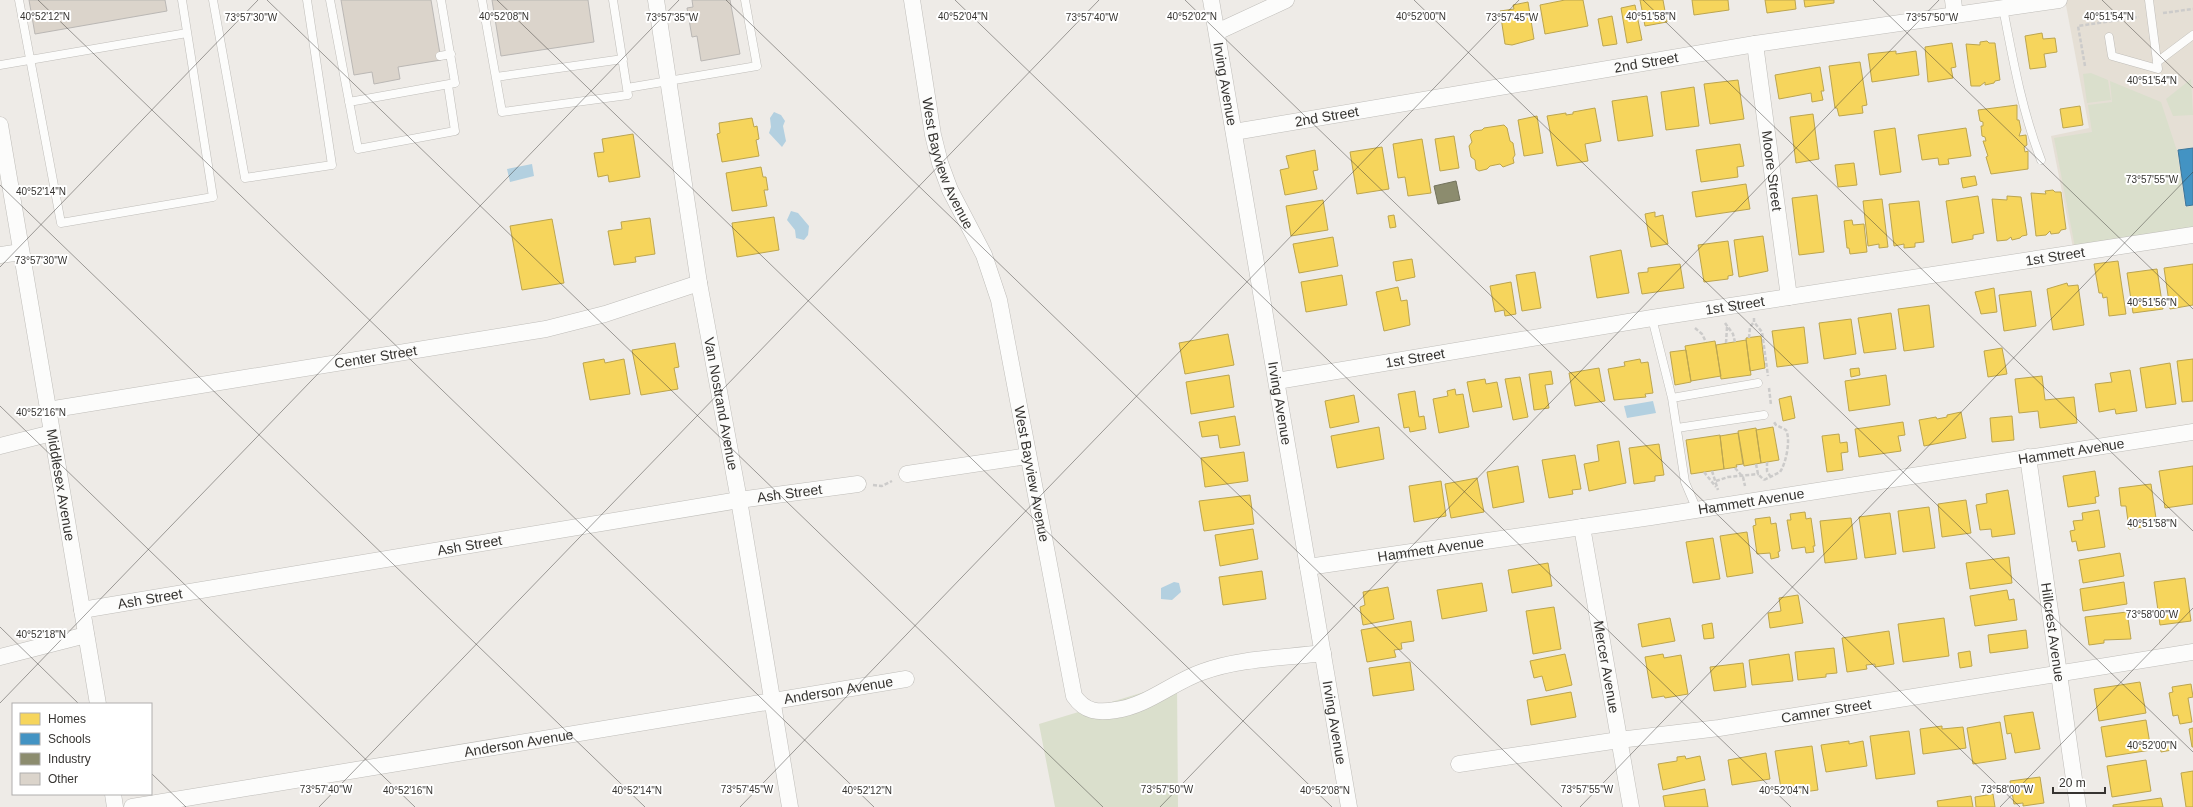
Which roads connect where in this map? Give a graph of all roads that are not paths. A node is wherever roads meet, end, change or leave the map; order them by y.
1 (19, 0) edge
2 (182, 0) edge
3 (214, 0) edge
4 (307, 0) edge
5 (330, 0) edge
6 (441, 0) edge
7 (482, 0) edge
8 (613, 0) edge
9 (656, 0) edge
10 (745, 0) edge
11 (912, 0) edge
12 (1212, 0) edge
13 (1286, 0) edge
14 (2059, 0) edge
15 (2149, 0) edge
16 (1954, 8) edge
17 (2003, 8) junction
18 (1217, 32) junction
19 (188, 33) junction
20 (2193, 35) edge
21 (2109, 37) dead end
22 (1755, 44) junction
23 (451, 54) junction
24 (440, 56) dead end
25 (623, 58) junction
26 (30, 60) junction
27 (2157, 62) junction
28 (0, 65) edge
29 (496, 77) junction
30 (668, 83) junction
31 (452, 84) junction
32 (627, 88) junction
33 (349, 102) junction
34 (0, 125) edge
35 (1234, 132) junction
36 (2041, 160) dead end
37 (5, 189) edge
38 (2193, 235) edge
39 (21, 252) junction
40 (0, 255) edge
41 (699, 283) junction
42 (1789, 297) junction
43 (1652, 318) junction
44 (1277, 381) junction
45 (1758, 383) dead end
46 (1672, 398) junction
47 (48, 410) junction
48 (1764, 415) dead end
49 (1677, 428) junction
50 (2193, 432) edge
51 (52, 433) junction
52 (0, 446) edge
53 (1028, 456) junction
54 (2028, 456) junction
55 (907, 474) road end
56 (858, 484) road end
57 (739, 500) junction
58 (1697, 510) junction
59 (1582, 527) junction
60 (1308, 567) junction
61 (82, 610) junction
62 (86, 635) junction
63 (2193, 652) edge
64 (1323, 653) junction
65 (0, 657) edge
66 (2059, 672) junction
67 (906, 679) dead end
68 (772, 701) junction
69 (98, 703) edge
70 (1619, 740) junction
71 (1459, 764) dead end
72 (113, 795) edge
73 (115, 807) edge
74 (132, 807) edge
75 (790, 807) edge
76 (1349, 807) edge
77 (1631, 807) edge
78 (2078, 807) edge

1 - 26 lane
2 - 19 lane
3 - 4 lane
5 - 33 lane
6 - 23 lane
7 - 29 lane
8 - 25 lane
9 - 30 street, Van Nostrand Avenue
10 - 30 lane
11 - 53 street, West Bayview Avenue
12 - 18 street, Irving Avenue
13 - 18 street
14 - 17 street, 2nd Street
15 - 27 lane
16 - 17 street, 2nd Street
16 - 22 street, 2nd Street
17 - 36 lane
18 - 35 street, Irving Avenue
19 - 26 lane
19 - 26 lane
20 - 27 lane
21 - 27 lane
22 - 35 street, 2nd Street
22 - 42 street, Moore Street
23 - 24 lane
23 - 31 lane
25 - 29 lane
25 - 32 lane
26 - 28 lane
29 - 32 lane
30 - 32 lane
30 - 41 street, Van Nostrand Avenue
31 - 33 lane
31 - 33 lane
34 - 37 street, Middlesex Avenue
35 - 44 street, Irving Avenue
37 - 39 street, Middlesex Avenue
38 - 42 street, 1st Street
39 - 40 street
39 - 47 street, Middlesex Avenue
41 - 47 street, Center Street
41 - 57 street, Van Nostrand Avenue
42 - 43 street, 1st Street
43 - 44 street, 1st Street
43 - 46 lane
44 - 60 street, Irving Avenue
45 - 46 lane
46 - 49 lane
47 - 51 street, Middlesex Avenue
48 - 49 lane
49 - 58 lane
50 - 54 street, Hammett Avenue
51 - 52 street
51 - 61 street, Middlesex Avenue
53 - 55 street
53 - 64 street, West Bayview Avenue
54 - 58 street, Hammett Avenue
54 - 66 street, Hillcrest Avenue
56 - 57 street, Ash Street
57 - 61 street, Ash Street
57 - 68 street, Van Nostrand Avenue
58 - 59 street, Hammett Avenue
59 - 60 street, Hammett Avenue
59 - 70 street, Mercer Avenue
60 - 64 street, Irving Avenue
61 - 62 street, Middlesex Avenue
62 - 65 street
62 - 69 street, Middlesex Avenue
63 - 66 street, Camner Street
64 - 76 street, Irving Avenue
66 - 70 street, Camner Street
66 - 78 street, Hillcrest Avenue
67 - 68 street, Anderson Avenue
68 - 74 street, Anderson Avenue
68 - 75 street, Van Nostrand Avenue
70 - 71 street, Camner Street
70 - 77 street, Mercer Avenue
72 - 73 street

